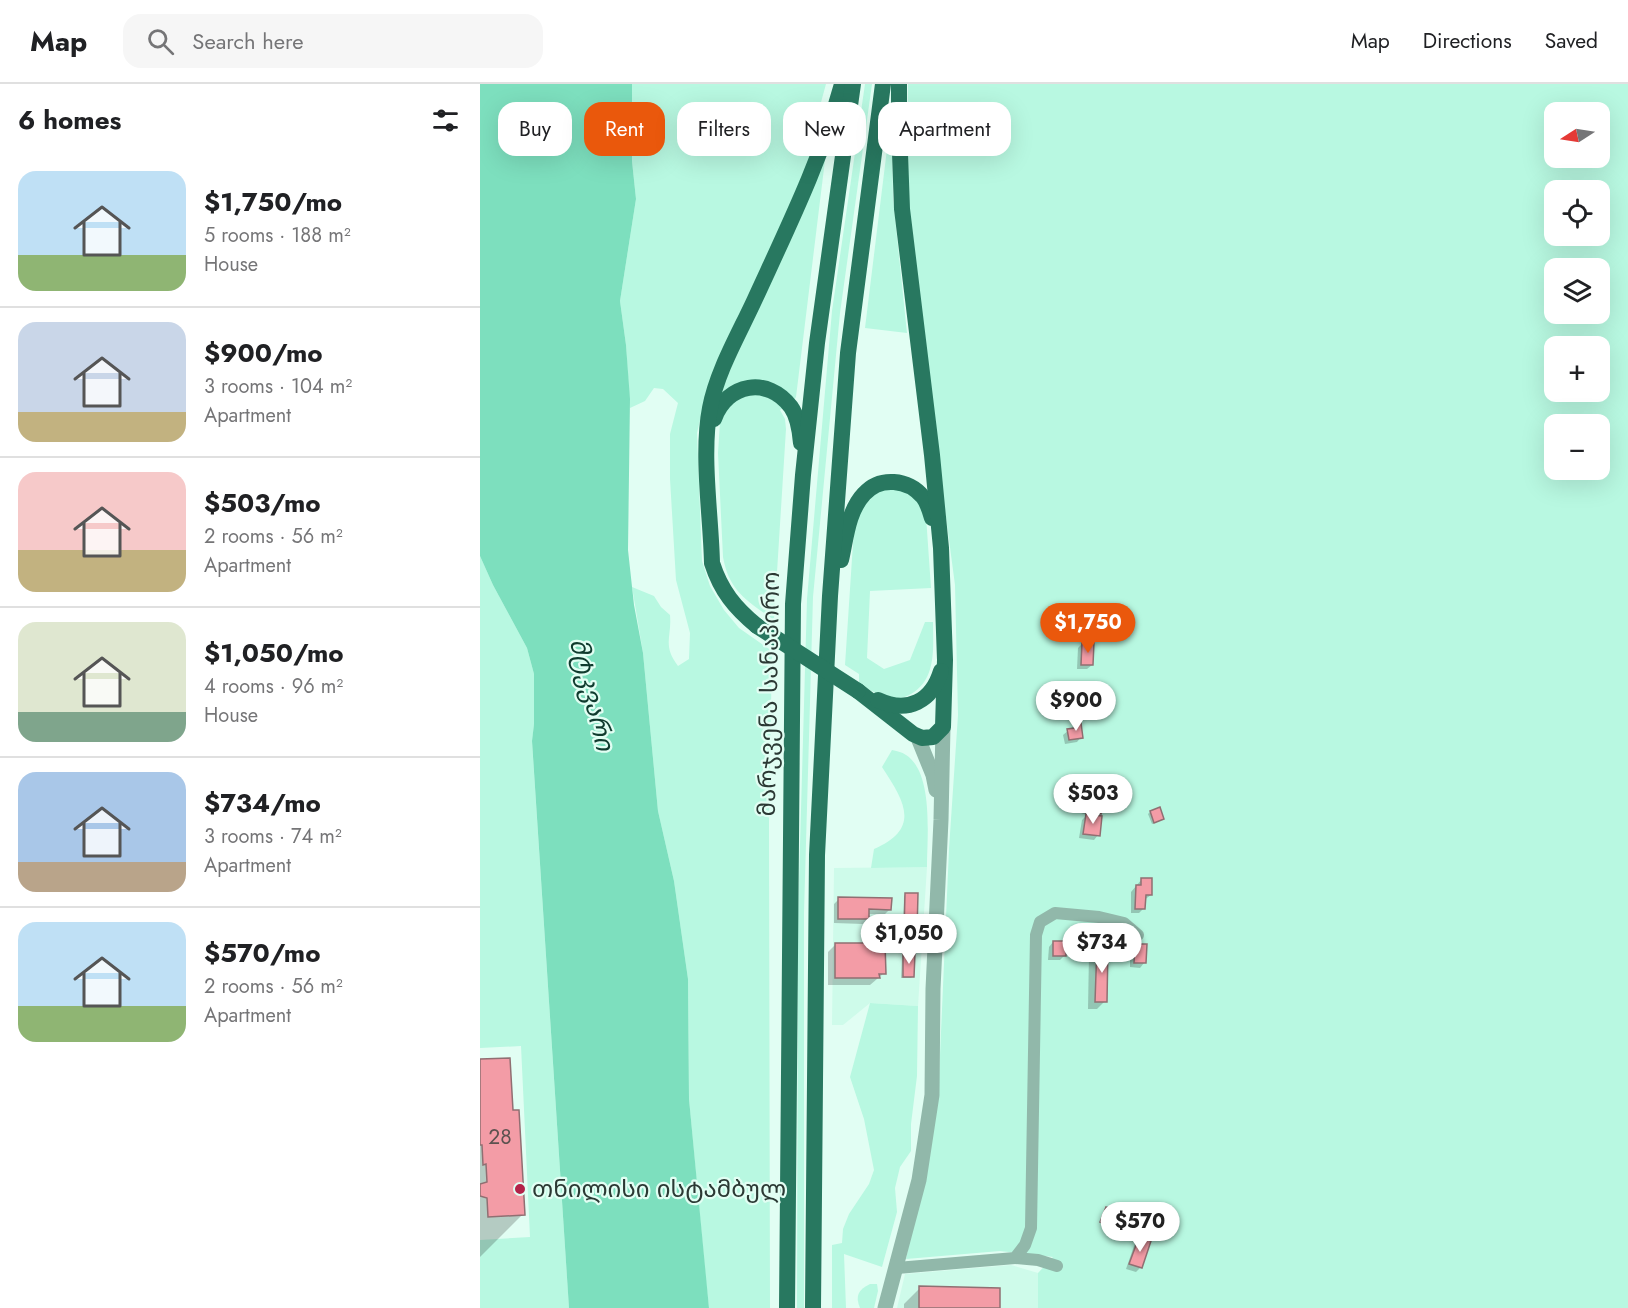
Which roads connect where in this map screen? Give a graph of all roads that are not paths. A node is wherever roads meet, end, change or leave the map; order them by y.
1 (842, 84) edge
2 (853, 84) edge
3 (883, 84) edge
4 (899, 84) edge
5 (707, 458) junction
6 (803, 475) junction
7 (941, 548) junction
8 (830, 596) junction
9 (945, 660) junction
10 (858, 691) junction
11 (918, 702) junction
12 (944, 721) junction
13 (913, 733) junction
14 (941, 820) junction
15 (1138, 935) dead end
16 (1015, 1258) junction
17 (1057, 1266) dead end
18 (897, 1268) junction
19 (787, 1308) edge
20 (813, 1308) edge
21 (885, 1308) edge

1 - 5 highway
2 - 6 highway, მარჯვენა სანაპირო
3 - 8 highway
4 - 7 highway
5 - 6 highway
5 - 10 highway, bridge
6 - 19 highway, მარჯვენა სანაპირო
7 - 8 highway
7 - 9 highway
8 - 20 highway
9 - 11 highway
9 - 12 highway
10 - 11 highway
10 - 13 highway
11 - 12 highway
11 - 13 highway
12 - 13 highway
12 - 14 street
13 - 14 street
14 - 18 street
15 - 16 street
16 - 17 street
16 - 18 street
18 - 21 street

